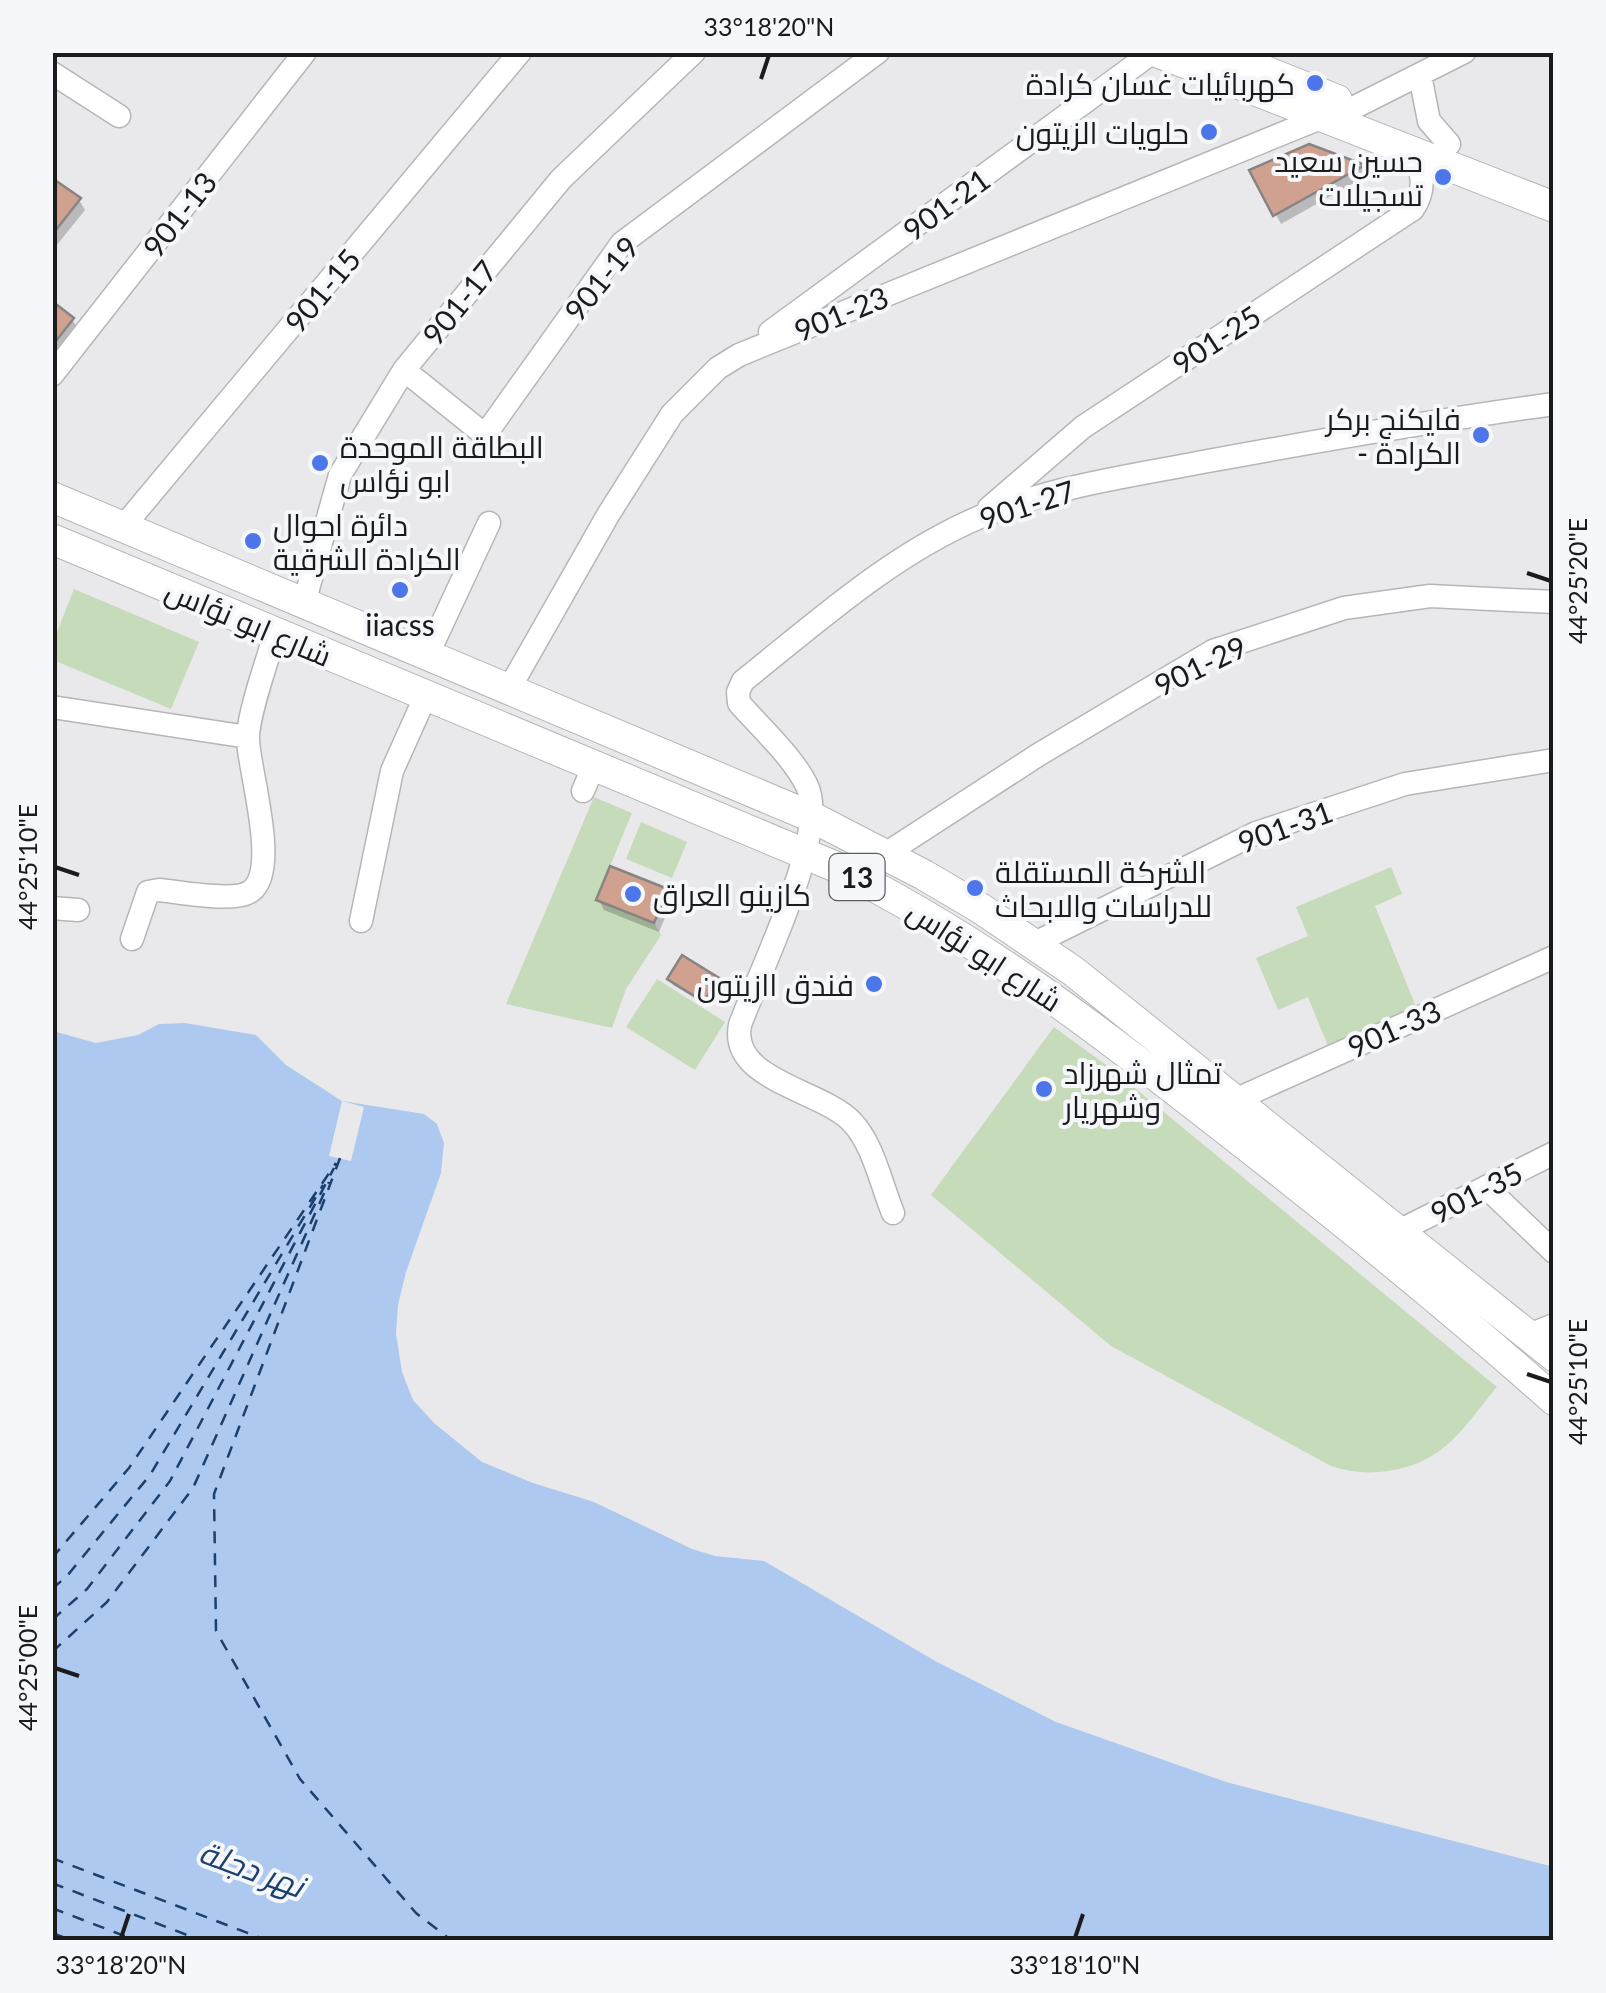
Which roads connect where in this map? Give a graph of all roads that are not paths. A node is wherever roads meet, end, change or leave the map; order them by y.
1 (305, 52) edge
2 (520, 52) edge
3 (694, 52) edge
4 (878, 52) edge
5 (1155, 52) edge
6 (1218, 52) edge
7 (1464, 52) edge
8 (52, 73) edge
9 (1420, 74) junction
10 (1355, 107) junction
11 (119, 116) dead end
12 (1323, 117) junction
13 (1449, 144) junction
14 (1413, 150) junction
15 (1554, 185) edge
16 (1554, 207) edge
17 (739, 355) junction
18 (404, 370) junction
19 (52, 375) edge
20 (1554, 404) edge
21 (52, 496) edge
22 (977, 518) junction
23 (489, 522) dead end
24 (123, 527) junction
25 (52, 539) edge
26 (1554, 602) edge
27 (304, 604) junction
28 (275, 634) junction
29 (428, 656) junction
30 (509, 689) junction
31 (426, 696) junction
32 (52, 707) edge
33 (248, 737) junction
34 (1554, 760) edge
35 (812, 817) junction
36 (806, 853) junction
37 (887, 854) junction
38 (52, 908) edge
39 (78, 910) dead end
40 (361, 922) dead end
41 (132, 939) dead end
42 (1035, 943) junction
43 (1554, 956) edge
44 (1236, 1100) junction
45 (1554, 1153) edge
46 (1486, 1187) junction
47 (893, 1214) dead end
48 (1399, 1231) junction
49 (1554, 1252) edge
50 (1541, 1330) edge
51 (1554, 1356) edge
52 (1554, 1400) edge

1 - 19 street, 901-13
2 - 24 street, 901-15
3 - 18 street, 901-17
4 - 18 street, 901-19
5 - 12 main road
5 - 17 street, 901-21
6 - 10 main road
7 - 9 street
8 - 11 street
9 - 10 street
9 - 13 street
10 - 13 main road
12 - 14 main road
12 - 17 street, 901-23
13 - 15 main road
14 - 16 main road
14 - 22 street, 901-25
17 - 30 street, 901-23
18 - 27 street, 901-17
20 - 22 street, 901-27
21 - 24 main road, شارع ابو نؤاس / 13
22 - 35 street, 901-27
23 - 29 street
24 - 27 main road, شارع ابو نؤاس / 13
25 - 28 main road, شارع ابو نؤاس / 13
26 - 37 street, 901-29
27 - 29 main road, شارع ابو نؤاس / 13
28 - 31 main road, شارع ابو نؤاس / 13
28 - 33 street
29 - 30 main road, شارع ابو نؤاس / 13
30 - 35 main road, شارع ابو نؤاس / 13
31 - 36 main road, شارع ابو نؤاس / 13
31 - 40 street
32 - 33 street
33 - 41 street
34 - 42 street, 901-31
35 - 36 street, 901-27
35 - 37 main road, شارع ابو نؤاس / 13
36 - 47 street, 901-27
36 - 52 main road, شارع ابو نؤاس / 13
37 - 42 main road, شارع ابو نؤاس / 13
38 - 39 street
42 - 44 main road, شارع ابو نؤاس / 13
43 - 44 street, 901-33
44 - 48 main road, شارع ابو نؤاس / 13
45 - 46 street, 901-35
46 - 48 street, 901-35
46 - 49 street
48 - 50 main road, شارع ابو نؤاس / 13
50 - 51 main road, شارع ابو نؤاس / 13

